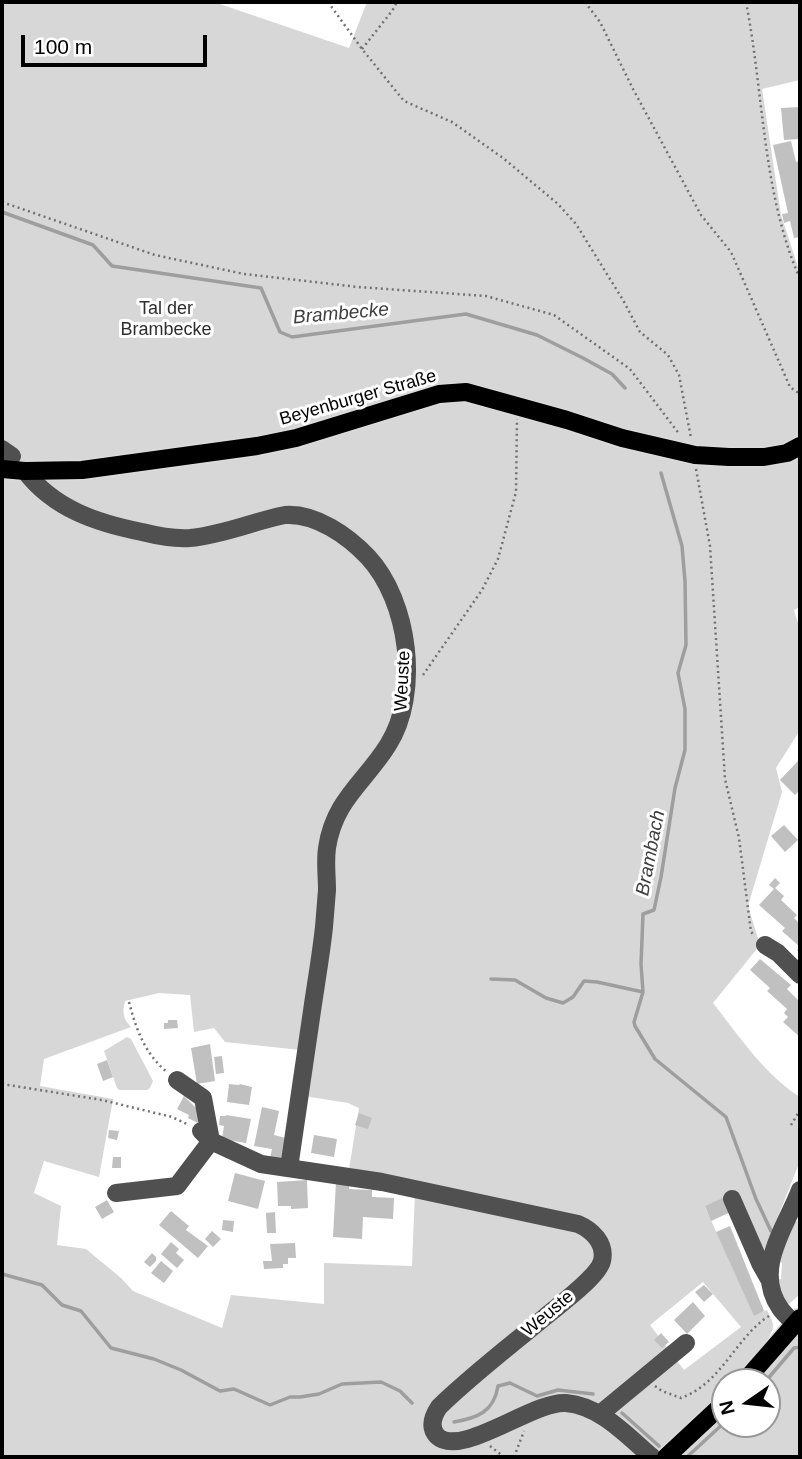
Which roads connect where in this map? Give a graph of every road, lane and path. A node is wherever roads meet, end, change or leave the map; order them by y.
1 (328, 2) edge
2 (397, 2) edge
3 (585, 2) edge
4 (746, 2) edge
5 (362, 49) junction
6 (2, 202) edge
7 (800, 279) edge
8 (800, 394) edge
9 (519, 406) junction
10 (800, 446) edge
11 (695, 455) junction
12 (5, 458) edge
13 (25, 471) junction
14 (417, 684) dead end
15 (765, 945) joint
16 (800, 975) edge
17 (129, 1002) dead end
18 (177, 1080) joint
19 (2, 1084) edge
20 (800, 1110) edge
21 (791, 1125) dead end
22 (206, 1136) junction
23 (289, 1168) junction
24 (116, 1193) dead end
25 (732, 1199) dead end
26 (799, 1199) edge
27 (769, 1279) junction
28 (780, 1309) junction
29 (798, 1321) edge
30 (686, 1343) dead end
31 (756, 1368) edge
32 (643, 1379) junction
33 (528, 1414) junction
34 (600, 1414) junction
35 (711, 1415) edge
36 (478, 1439) junction
37 (504, 1457) edge
38 (514, 1457) edge
39 (652, 1457) edge
40 (666, 1457) edge

1 - 5 path
2 - 5 path
3 - 8 path
4 - 7 path
5 - 11 path
6 - 11 path
9 - 11 main road, Beyenburger Straße
9 - 13 main road, Beyenburger Straße
9 - 14 path
10 - 11 main road, Beyenburger Straße
11 - 15 path
12 - 13 main road, Beyenburger Straße
13 - 23 street, Weuste
15 - 16 street
17 - 18 path
18 - 22 street
19 - 22 path
20 - 21 path
22 - 23 street, Weuste
22 - 24 street
23 - 36 street, Weuste
25 - 27 street
26 - 27 street
27 - 28 street
28 - 29 street
28 - 32 path
29 - 31 main road
30 - 32 street
32 - 34 street
33 - 34 street, Weuste
33 - 36 street, Weuste
33 - 38 path
34 - 39 street, Weuste
35 - 40 main road
36 - 37 path

